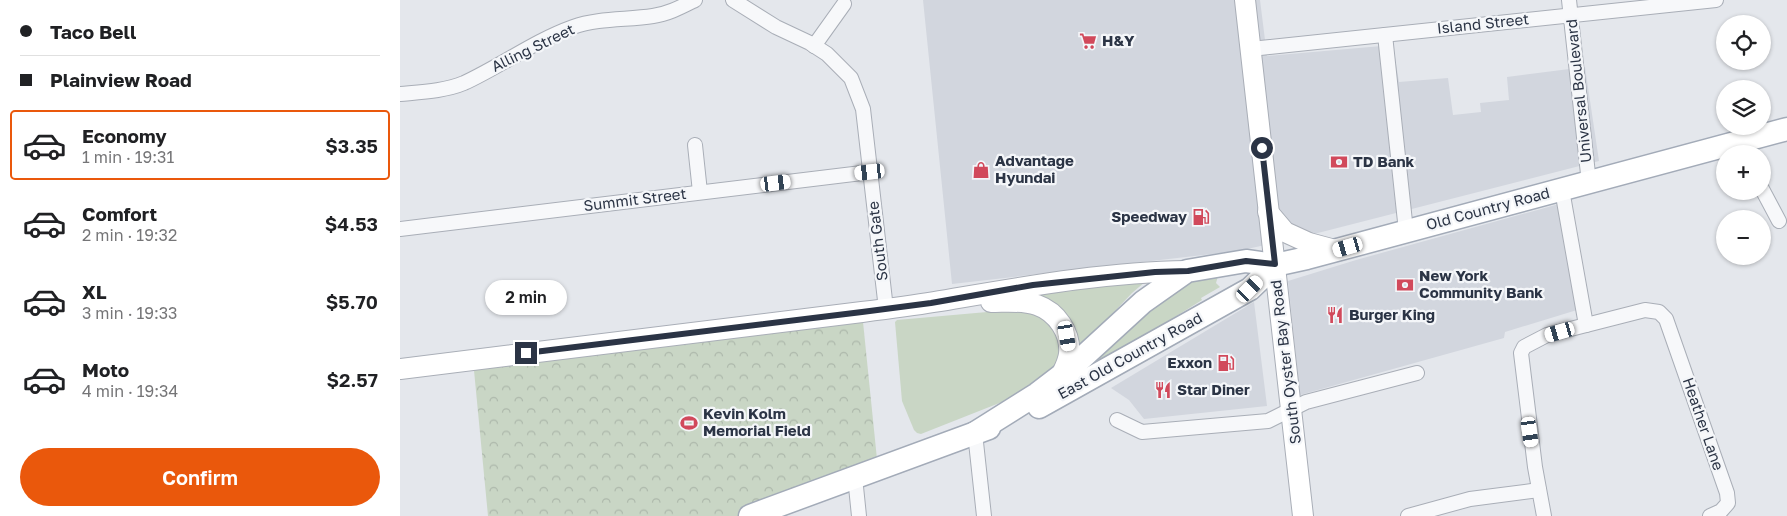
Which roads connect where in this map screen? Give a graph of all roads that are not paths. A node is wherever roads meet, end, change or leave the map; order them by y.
1 (695, 0) edge
2 (733, 0) edge
3 (1245, 0) edge
4 (1569, 0) edge
5 (1716, 0) edge
6 (844, 4) dead end
7 (1571, 15) junction
8 (1385, 35) junction
9 (814, 46) junction
10 (1251, 49) junction
11 (400, 94) edge
12 (1787, 129) edge
13 (695, 144) dead end
14 (1753, 145) edge
15 (1716, 154) edge
16 (870, 172) junction
17 (1589, 182) junction
18 (1562, 190) junction
19 (700, 192) junction
20 (1768, 200) edge
21 (1268, 212) junction
22 (1778, 221) dead end
23 (400, 229) edge
24 (1406, 231) junction
25 (1335, 250) junction
26 (1275, 264) junction
27 (1188, 271) junction
28 (931, 303) junction
29 (886, 309) junction
30 (1586, 324) junction
31 (400, 369) edge
32 (1417, 373) dead end
33 (1061, 376) junction
34 (1291, 410) junction
35 (1117, 420) dead end
36 (975, 433) junction
37 (855, 477) junction
38 (1539, 490) junction
39 (750, 516) edge
40 (859, 516) edge
41 (984, 516) edge
42 (1303, 516) edge
43 (1408, 516) edge
44 (1544, 516) edge
45 (1710, 516) edge

1 - 11 street, Alling Street
2 - 9 street, South Gate
3 - 10 main road, South Oyster Bay Road
4 - 7 street, Universal Boulevard
5 - 7 street, Island Street
6 - 9 street
7 - 8 street, Island Street
7 - 17 street, Universal Boulevard
8 - 10 street, Island Street
8 - 24 street
9 - 16 street, South Gate
10 - 21 main road, South Oyster Bay Road
12 - 14 main road, Old Country Road
13 - 19 street
15 - 17 main road, Old Country Road
16 - 19 street, Summit Street
16 - 29 street, South Gate
17 - 18 main road, Old Country Road
18 - 24 main road, Old Country Road
18 - 30 street
19 - 23 street, Summit Street
20 - 22 street
21 - 25 main road
21 - 26 main road, South Oyster Bay Road
24 - 25 main road, Old Country Road
25 - 26 main road, Old Country Road
26 - 27 main road, Old Country Road
26 - 34 main road, South Oyster Bay Road
26 - 36 main road, East Old Country Road
27 - 28 main road
27 - 33 main road, East Old Country Road
28 - 29 main road
28 - 33 main road
29 - 31 main road
30 - 38 street, Heather Lane
30 - 45 street, Heather Lane
32 - 34 street
33 - 36 main road, East Old Country Road
34 - 35 street
34 - 42 main road, South Oyster Bay Road
36 - 37 main road, East Old Country Road
36 - 41 street
37 - 39 main road, East Old Country Road
37 - 40 street
38 - 43 street
38 - 44 street

